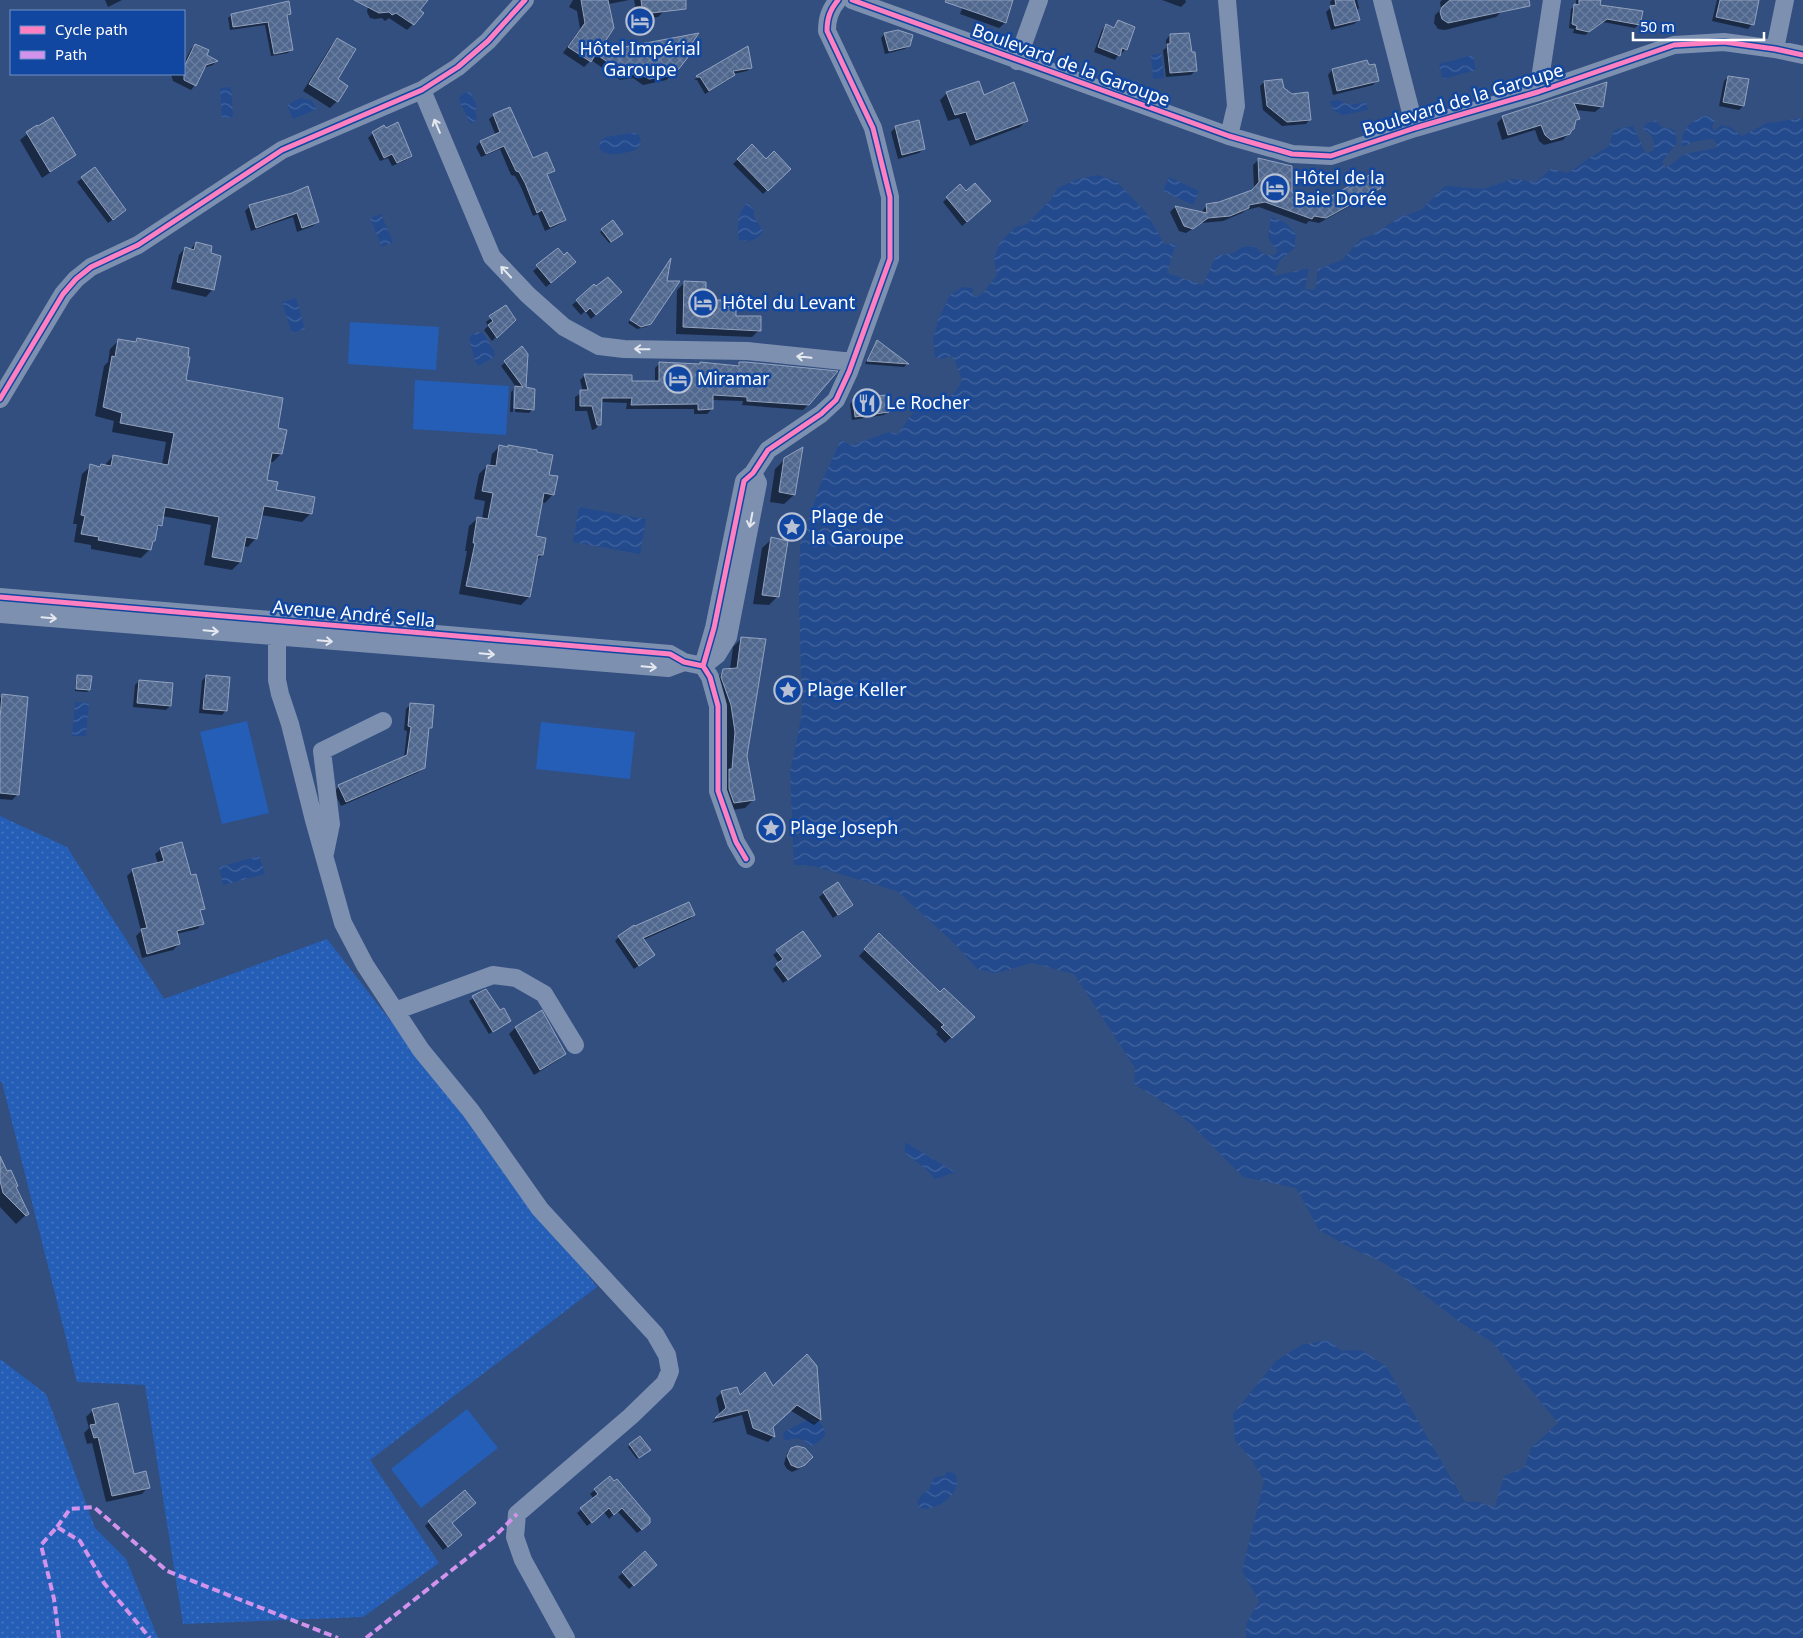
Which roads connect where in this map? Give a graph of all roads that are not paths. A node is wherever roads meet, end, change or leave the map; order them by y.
1 (525, 0) edge
2 (838, 0) edge
3 (852, 0) edge
4 (1040, 0) edge
5 (1227, 0) edge
6 (1382, 0) edge
7 (1552, 0) edge
8 (1785, 0) edge
9 (1775, 49) junction
10 (1803, 55) edge
11 (1017, 61) junction
12 (422, 90) junction
13 (1538, 92) junction
14 (1415, 128) junction
15 (1229, 136) junction
16 (853, 362) junction
17 (0, 399) edge
18 (0, 597) edge
19 (0, 614) edge
20 (277, 629) junction
21 (703, 666) junction
22 (383, 721) dead end
23 (324, 856) junction
24 (746, 859) dead end
25 (396, 1011) junction
26 (575, 1045) dead end
27 (566, 1638) edge

1 - 12 street
2 - 16 street
3 - 11 street, Boulevard de la Garoupe
4 - 11 street
5 - 15 street
6 - 14 street
7 - 13 street
8 - 9 street
9 - 10 street, Boulevard de la Garoupe
9 - 13 street, Boulevard de la Garoupe
11 - 15 street, Boulevard de la Garoupe
16 -> 12 street
12 - 17 street
13 - 14 street, Boulevard de la Garoupe
14 - 15 street, Boulevard de la Garoupe
16 -> 21 street
18 - 20 street, Avenue André Sella
19 -> 20 street, Avenue André Sella
20 - 21 street, Avenue André Sella
20 - 23 street
21 - 24 street
22 - 23 street
23 - 25 street
25 - 26 street
25 - 27 street

